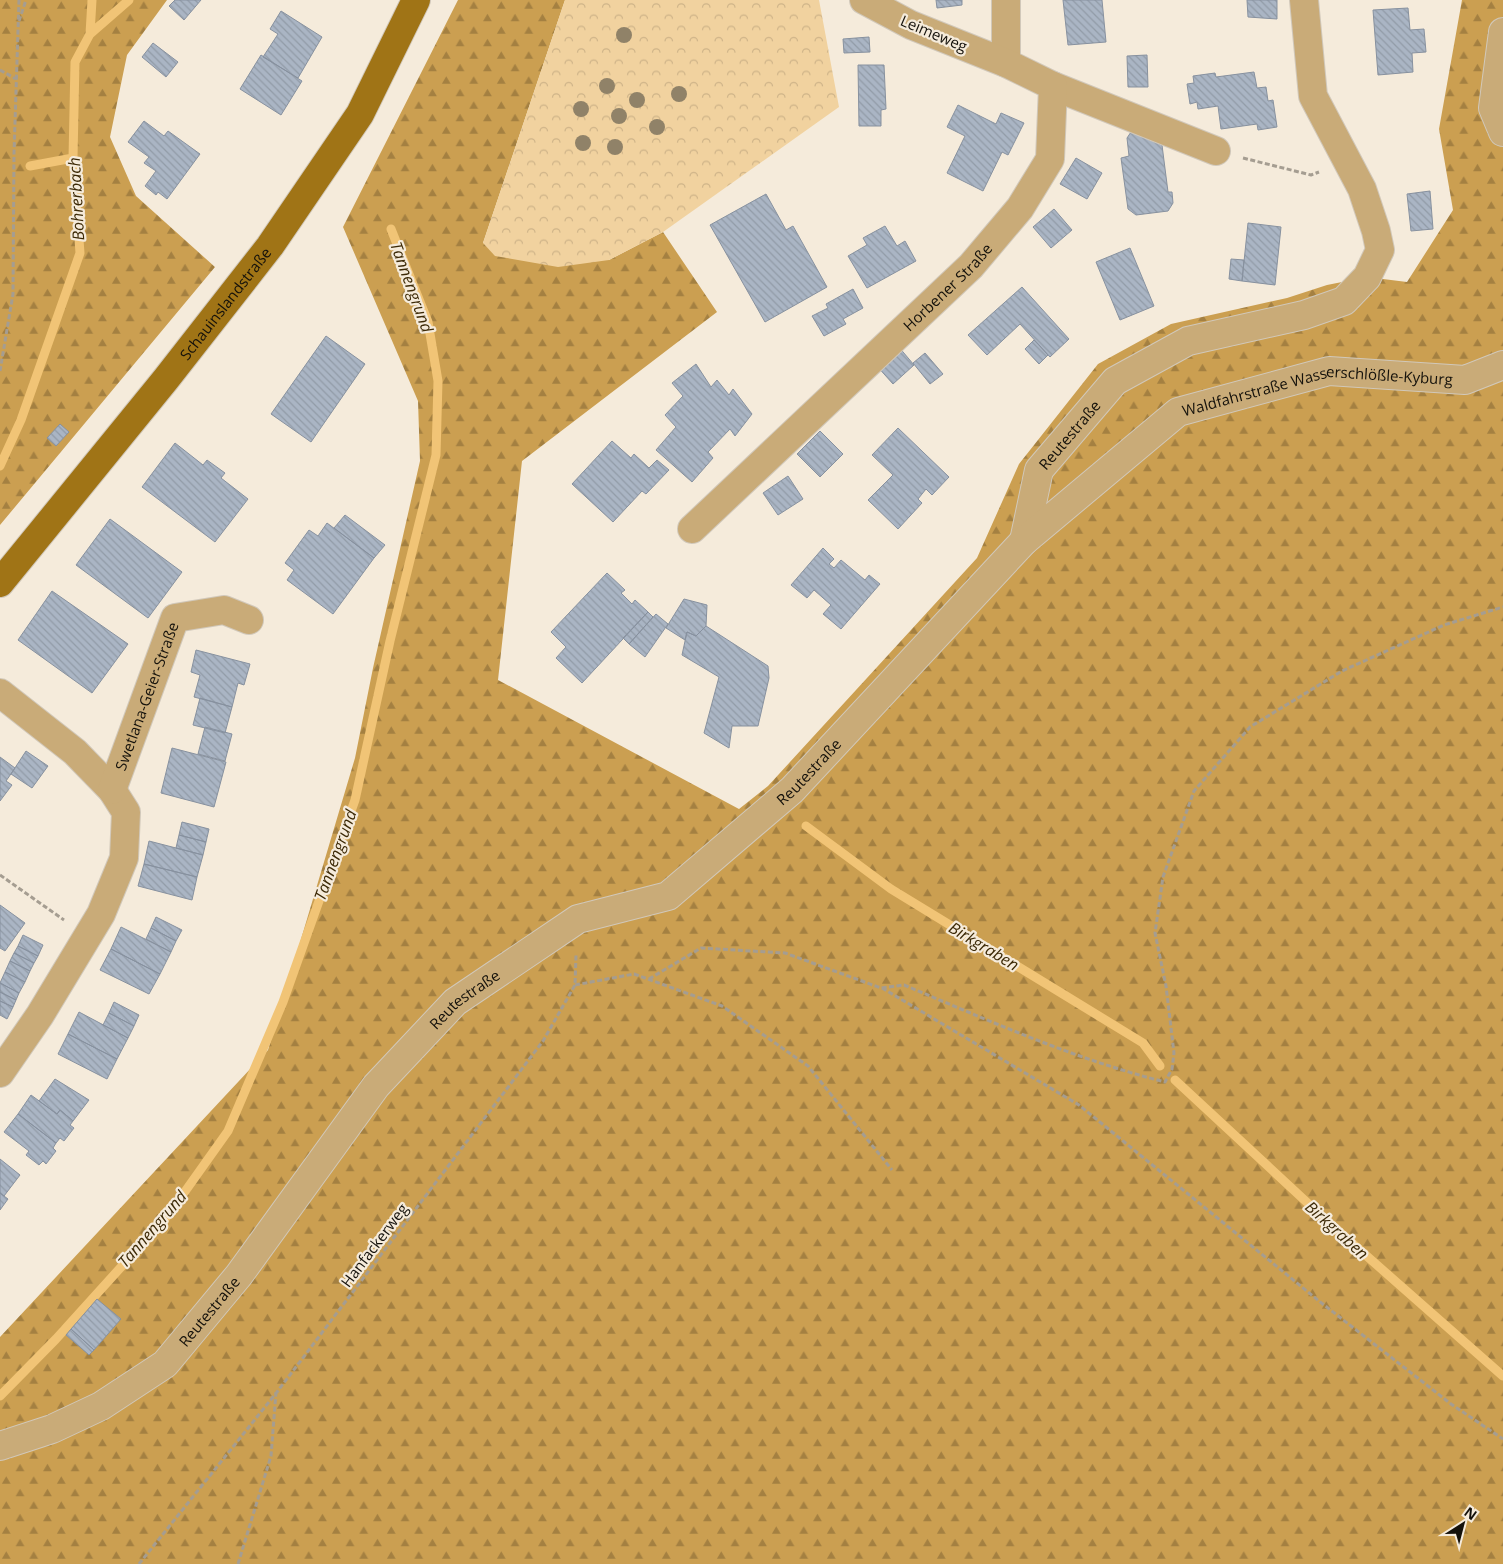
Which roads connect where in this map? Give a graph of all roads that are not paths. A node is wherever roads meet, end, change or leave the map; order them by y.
1 (416, 0) edge
2 (864, 0) edge
3 (1006, 0) edge
4 (1304, 0) edge
5 (1503, 32) edge
6 (1006, 63) junction
7 (1053, 86) junction
8 (1503, 132) edge
9 (1216, 151) road end
10 (1503, 365) edge
11 (692, 529) dead end
12 (1024, 541) junction
13 (0, 583) edge
14 (250, 620) dead end
15 (0, 694) edge
16 (112, 790) junction
17 (0, 1073) edge
18 (0, 1446) edge

1 - 13 main road, Schauinslandstraße
2 - 6 street, Leimeweg
3 - 6 street
4 - 12 street, Reutestraße
5 - 8 street
6 - 7 street
7 - 9 street
7 - 11 street, Horbener Straße
10 - 12 street, Waldfahrstraße Wasserschlößle-Kyburg
12 - 18 street, Reutestraße
14 - 16 street, Swetlana-Geier-Straße
15 - 16 street, Swetlana-Geier-Straße
16 - 17 street, Swetlana-Geier-Straße

